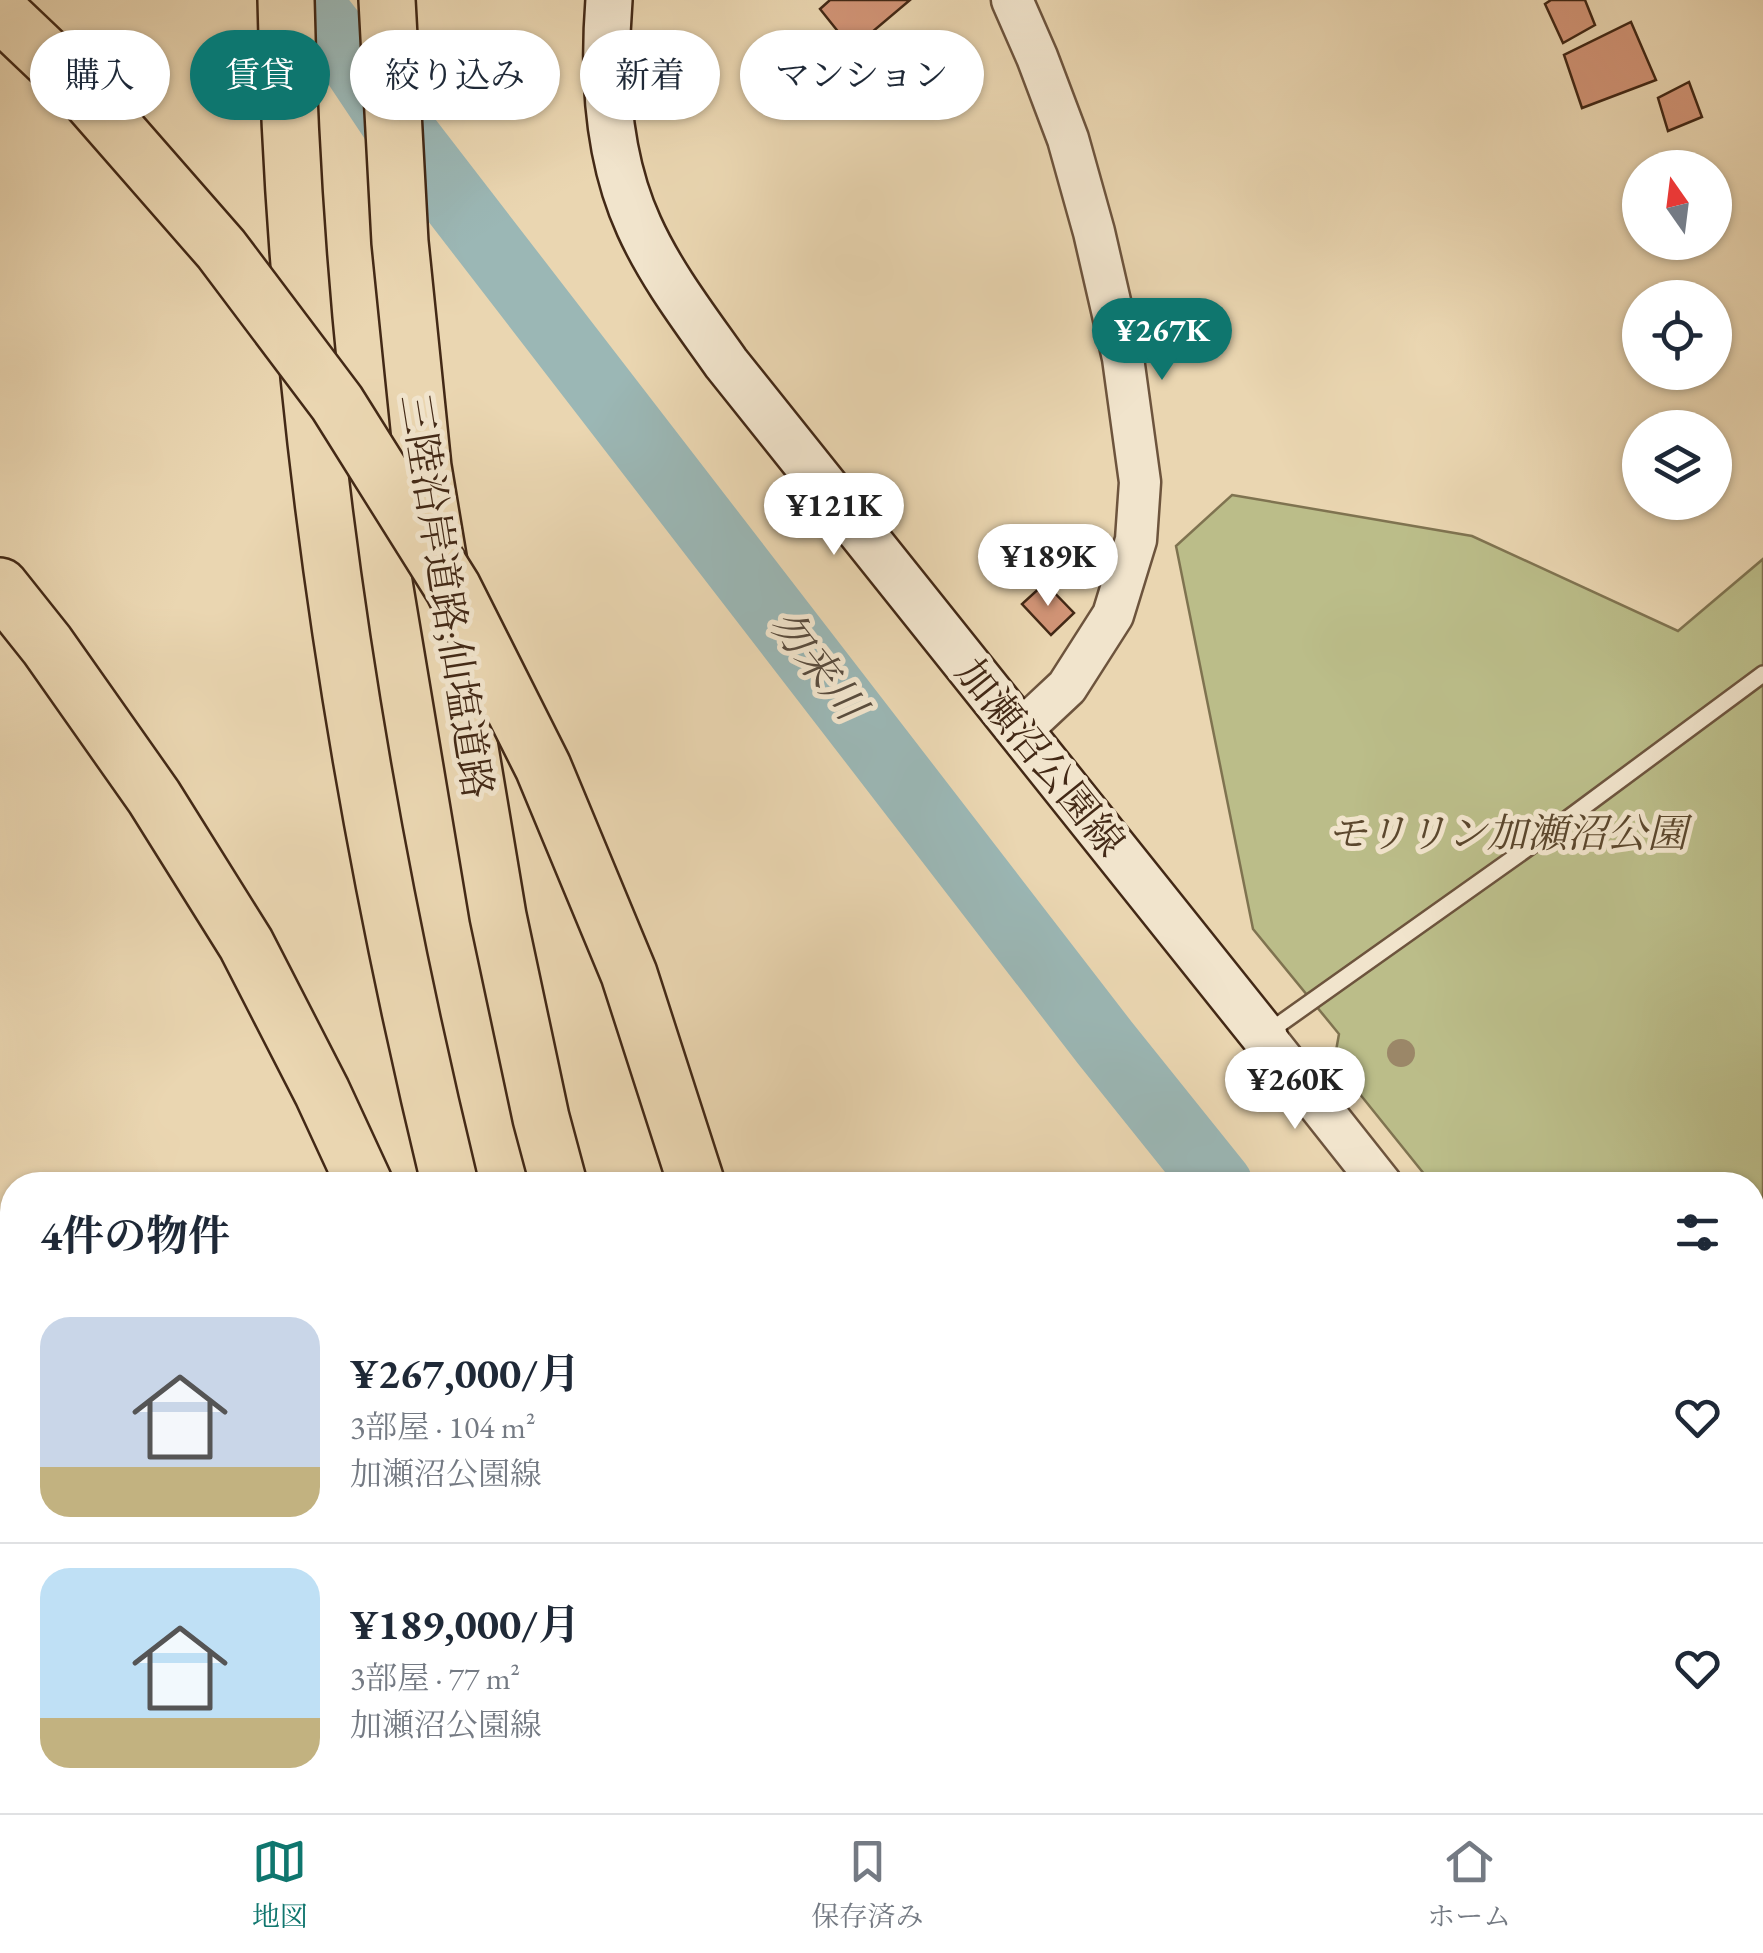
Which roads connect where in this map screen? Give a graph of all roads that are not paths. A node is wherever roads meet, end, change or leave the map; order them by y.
1 (286, 0) edge
2 (387, 0) edge
3 (609, 0) edge
4 (1012, 0) edge
5 (0, 12) edge
6 (0, 586) edge
7 (1763, 674) edge
8 (1020, 731) junction
9 (1264, 1036) junction
10 (359, 1172) edge
11 (447, 1172) edge
12 (556, 1172) edge
13 (693, 1172) edge
14 (1372, 1172) edge

1 - 11 highway, bridge
2 - 12 highway, 三陸沿岸道路;仙塩道路, bridge
3 - 8 main road, 加瀬沼公園線
4 - 8 street
5 - 13 highway, bridge
6 - 10 highway
7 - 9 lane
8 - 9 main road, 加瀬沼公園線
9 - 14 street

